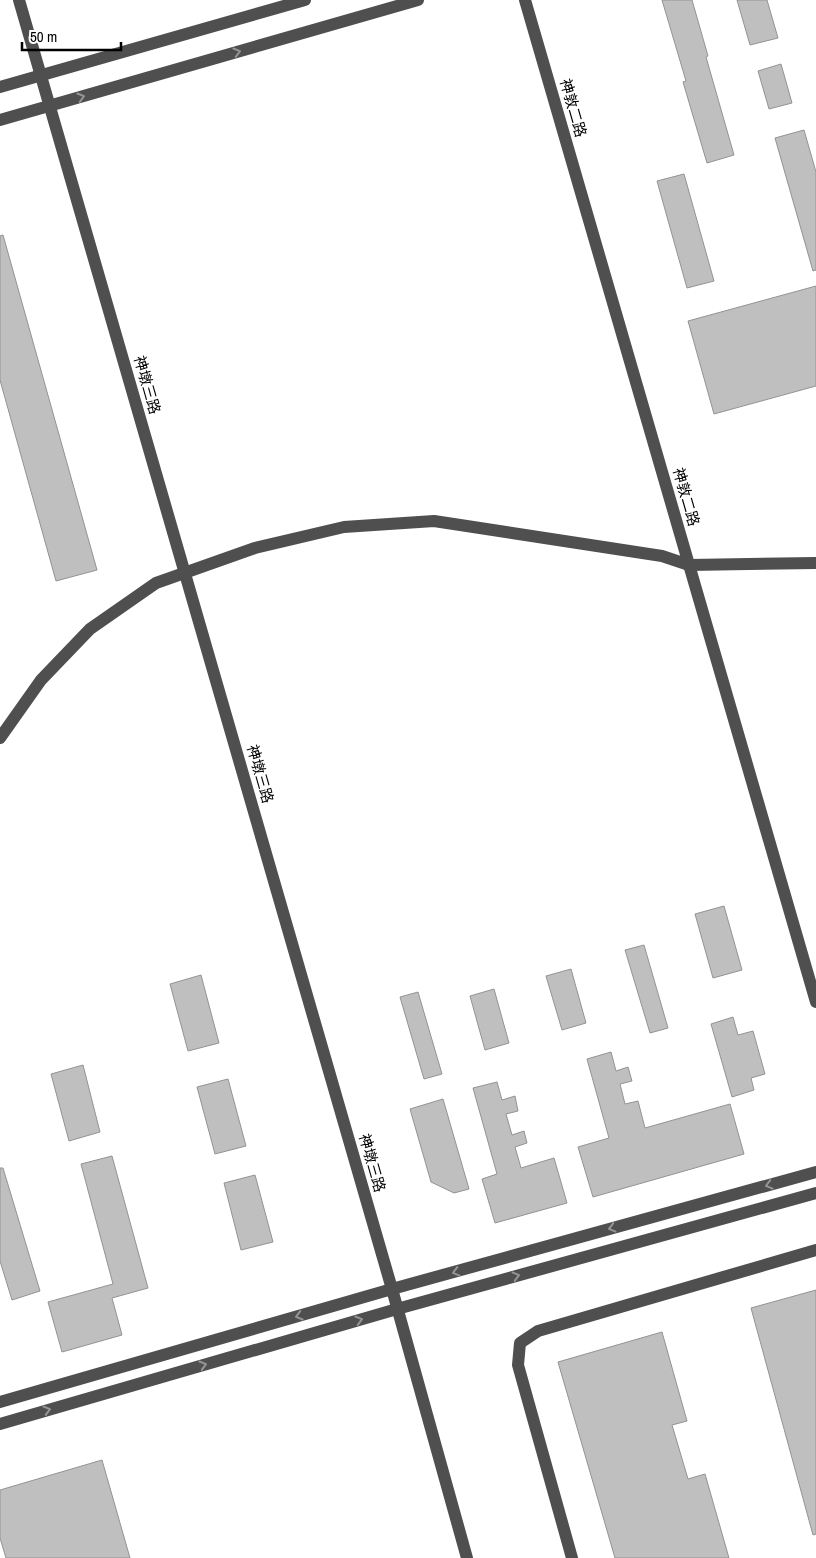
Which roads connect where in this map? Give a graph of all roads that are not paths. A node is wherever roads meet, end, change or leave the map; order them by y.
1 (19, 0) edge
2 (305, 0) edge
3 (418, 0) edge
4 (525, 0) edge
5 (40, 76) junction
6 (0, 87) edge
7 (50, 106) junction
8 (0, 120) edge
9 (816, 563) edge
10 (689, 565) junction
11 (185, 573) junction
12 (0, 738) edge
13 (816, 1002) edge
14 (816, 1172) edge
15 (816, 1193) edge
16 (816, 1250) edge
17 (392, 1289) junction
18 (397, 1309) junction
19 (0, 1402) edge
20 (0, 1424) edge
21 (468, 1558) edge
22 (572, 1558) edge

1 - 5 street, 神墩三路
2 - 5 street
7 -> 3 street
4 - 10 street, 神敦二路
5 - 6 street
5 - 7 street, 神墩三路
7 - 8 street
7 - 11 street, 神墩三路
9 - 10 street
10 - 11 street
10 - 13 street, 神敦二路
11 - 12 street
11 - 17 street, 神墩三路
14 -> 17 street
18 -> 15 street
16 - 22 street
17 - 18 street, 神墩三路
17 -> 19 street
20 -> 18 street
18 - 21 street, 神墩三路

